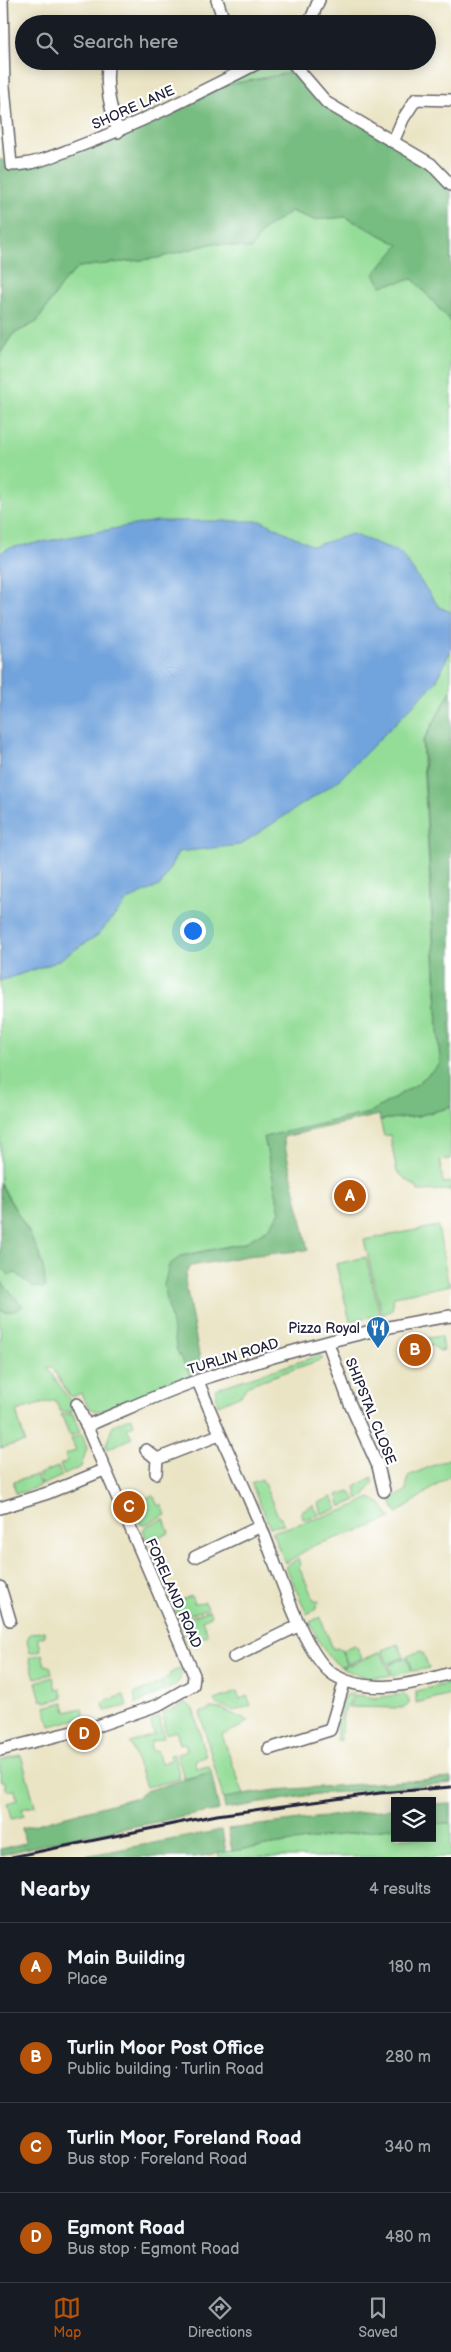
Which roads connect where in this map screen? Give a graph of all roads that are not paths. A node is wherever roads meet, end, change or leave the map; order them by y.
1 (2, 0) edge
2 (230, 0) edge
3 (319, 0) edge
4 (217, 2) edge
5 (222, 15) edge
6 (313, 15) edge
7 (109, 70) edge
8 (235, 70) edge
9 (299, 70) edge
10 (2, 86) edge
11 (451, 100) edge
12 (118, 132) junction
13 (393, 142) junction
14 (451, 185) edge
15 (451, 1316) edge
16 (328, 1343) junction
17 (198, 1381) junction
18 (77, 1404) dead end
19 (86, 1426) junction
20 (219, 1434) junction
21 (146, 1450) dead end
22 (157, 1459) junction
23 (104, 1470) junction
24 (156, 1473) dead end
25 (384, 1490) dead end
26 (0, 1508) edge
27 (261, 1526) junction
28 (196, 1557) dead end
29 (0, 1587) edge
30 (10, 1620) dead end
31 (300, 1625) junction
32 (234, 1657) dead end
33 (451, 1673) edge
34 (345, 1680) junction
35 (269, 1749) dead end
36 (0, 1750) edge

1 - 10 street
2 - 4 street
3 - 6 street
4 - 5 street
7 - 12 street
8 - 12 street, SHORE LANE
9 - 13 street
10 - 12 street, SHORE LANE
11 - 13 street
13 - 14 street
15 - 16 street, TURLIN ROAD
16 - 17 street, TURLIN ROAD
16 - 25 street, SHIPSTAL CLOSE
17 - 19 street, TURLIN ROAD
17 - 20 street
18 - 19 street, FORELAND ROAD
19 - 23 street, FORELAND ROAD
20 - 22 street
20 - 27 street
21 - 22 street
22 - 24 street
23 - 26 street
23 - 36 street, FORELAND ROAD
27 - 28 street
27 - 31 street
29 - 30 street
31 - 32 street
31 - 34 street
33 - 34 street
34 - 35 street

